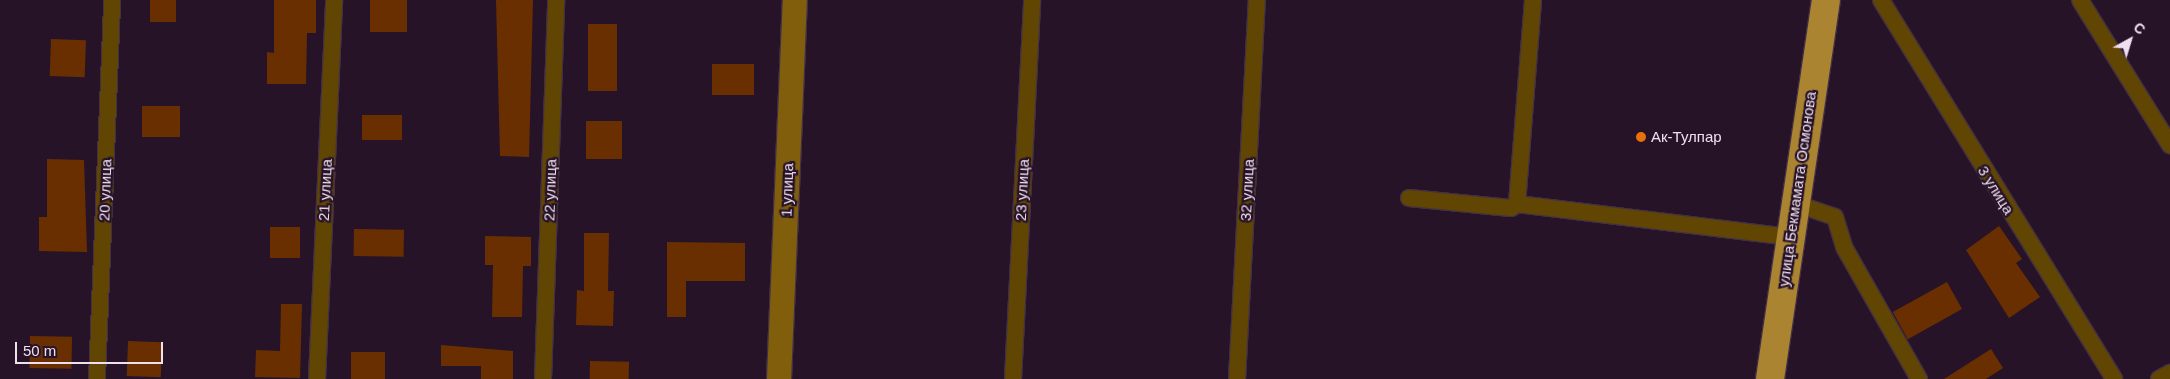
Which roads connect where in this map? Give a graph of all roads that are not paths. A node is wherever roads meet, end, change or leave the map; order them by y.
1 (112, 0) edge
2 (334, 0) edge
3 (556, 0) edge
4 (795, 0) edge
5 (1032, 0) edge
6 (1257, 0) edge
7 (1533, 0) edge
8 (1826, 0) edge
9 (1881, 0) edge
10 (2080, 0) edge
11 (2170, 145) edge
12 (1409, 198) dead end
13 (1794, 203) junction
14 (1516, 204) junction
15 (1789, 237) junction
16 (2170, 373) edge
17 (97, 379) edge
18 (317, 379) edge
19 (543, 379) edge
20 (779, 379) edge
21 (1012, 379) edge
22 (1237, 379) edge
23 (1770, 379) edge
24 (1919, 379) edge
25 (2114, 379) edge
26 (2158, 379) edge

1 - 17 street, 20 улица
2 - 18 street, 21 улица
3 - 19 street, 22 улица
4 - 20 street, 1 улица
5 - 21 street, 23 улица
6 - 22 street, 32 улица
7 - 14 street
8 - 13 highway, улица Бекмамата Осмонова
9 - 25 street, 3 улица
10 - 11 street
12 - 14 street
13 - 15 highway, улица Бекмамата Осмонова
13 - 24 street
14 - 15 street
15 - 23 highway, улица Бекмамата Осмонова
16 - 26 street

